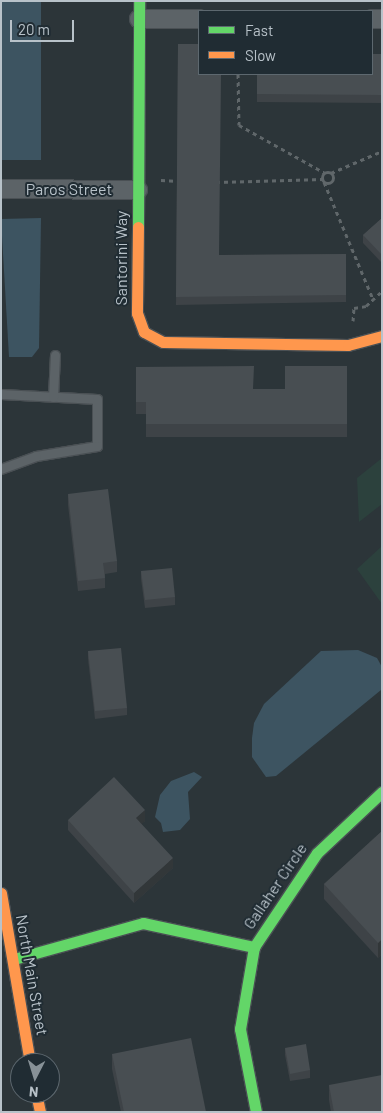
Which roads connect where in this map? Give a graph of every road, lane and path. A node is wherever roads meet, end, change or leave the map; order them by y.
1 (139, 1) edge
2 (139, 19) junction
3 (198, 19) edge
4 (238, 75) edge
5 (382, 151) edge
6 (325, 173) junction
7 (331, 174) junction
8 (155, 180) dead end
9 (184, 181) edge
10 (323, 181) junction
11 (214, 182) edge
12 (1, 189) edge
13 (138, 190) junction
14 (382, 291) edge
15 (373, 300) junction
16 (349, 327) dead end
17 (382, 336) edge
18 (55, 355) dead end
19 (1, 394) edge
20 (53, 397) junction
21 (1, 468) edge
22 (382, 792) edge
23 (1, 893) edge
24 (254, 947) junction
25 (14, 959) junction
26 (28, 1053) edge
27 (256, 1112) edge

1 - 2 street, Santorini Way
2 - 3 street
2 - 13 street, Santorini Way
4 - 6 path
5 - 7 path
6 - 7 path
6 - 10 path
7 - 10 path
8 - 9 path
10 - 11 path
10 - 15 path
12 - 13 street, Paros Street
13 - 17 street, Santorini Way
14 - 15 path
15 - 16 path
18 - 20 lane
19 - 20 lane
20 - 21 lane
22 - 24 street, Gallaher Circle
23 - 25 street, North Main Street
24 - 25 street
24 - 27 street, Gallaher Circle
25 - 26 street, North Main Street

